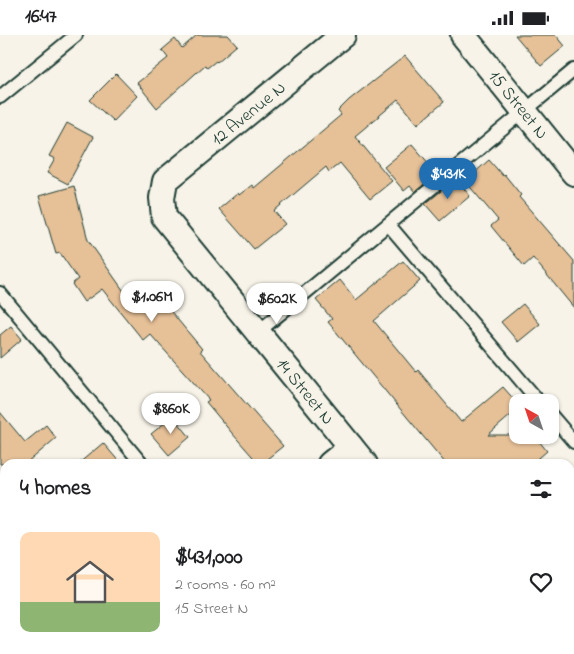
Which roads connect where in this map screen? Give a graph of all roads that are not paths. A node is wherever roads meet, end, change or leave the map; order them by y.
1 (76, 35) edge
2 (343, 35) edge
3 (463, 35) edge
4 (574, 70) edge
5 (0, 97) edge
6 (526, 113) junction
7 (574, 173) edge
8 (162, 198) joint
9 (388, 224) junction
10 (0, 293) edge
11 (258, 332) junction
12 (532, 394) edge
13 (559, 424) edge
14 (574, 442) edge
15 (358, 455) edge
16 (138, 459) edge
17 (346, 459) edge

1 - 5 lane
2 - 8 street, 12 Avenue N
3 - 6 street, 15 Street N
4 - 6 lane
6 - 7 street, 15 Street N
6 - 9 lane
8 - 11 street, 14 Street N
9 - 11 lane
9 - 12 lane
10 - 16 lane
11 - 15 street, 14 Street N
13 - 14 lane
15 - 17 street

